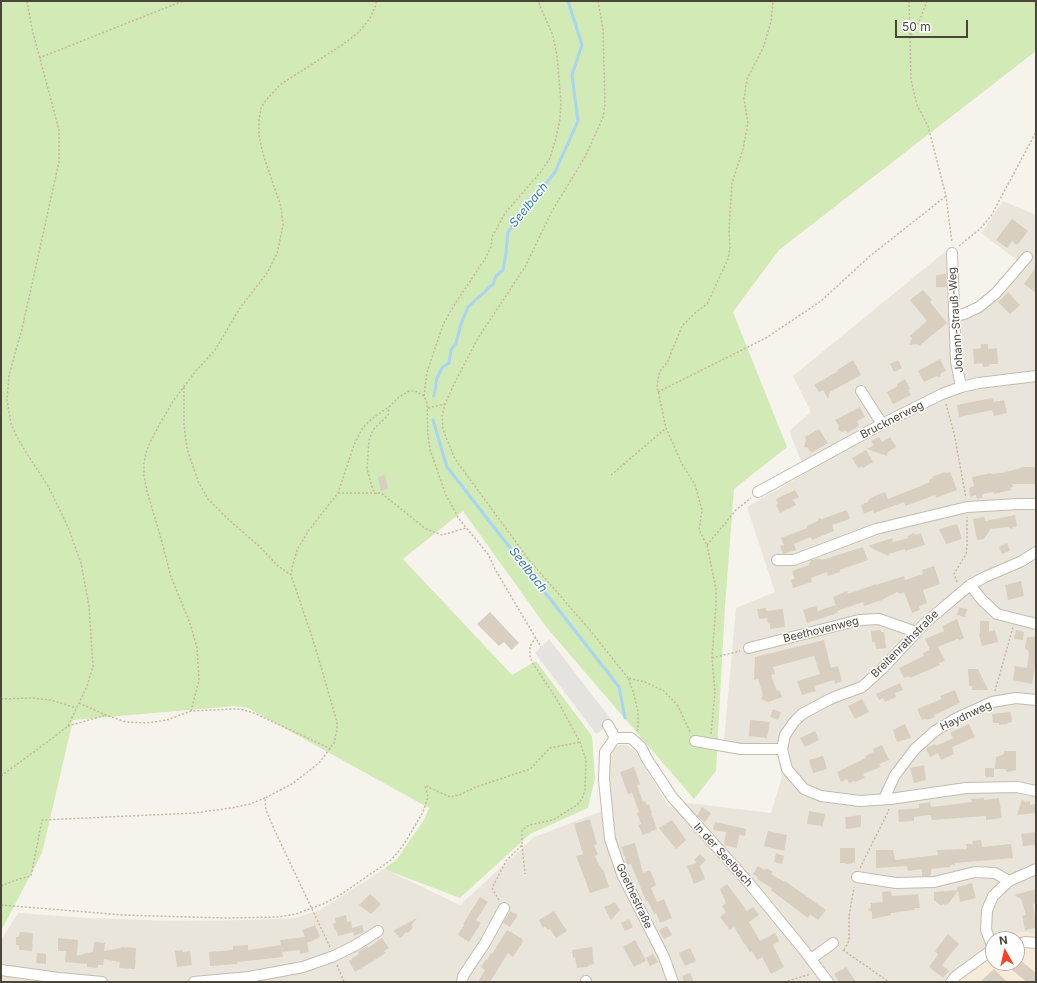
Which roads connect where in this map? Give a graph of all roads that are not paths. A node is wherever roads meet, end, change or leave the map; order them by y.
1 (952, 253) road end
2 (1027, 257) dead end
3 (954, 316) junction
4 (1036, 376) edge
5 (961, 387) junction
6 (861, 391) dead end
7 (882, 424) junction
8 (758, 492) road end
9 (1036, 504) edge
10 (1036, 552) edge
11 (777, 560) dead end
12 (970, 585) junction
13 (1036, 624) edge
14 (916, 632) junction
15 (749, 648) road end
16 (1036, 700) edge
17 (608, 725) dead end
18 (615, 738) junction
19 (695, 741) road end
20 (782, 749) junction
21 (1036, 792) edge
22 (884, 800) junction
23 (1036, 869) edge
24 (856, 877) road end
25 (1008, 881) junction
26 (504, 908) road end
27 (378, 931) dead end
28 (986, 931) edge
29 (1025, 942) edge
30 (834, 943) road end
31 (1036, 943) edge
32 (985, 955) edge
33 (811, 959) junction
34 (1, 970) edge
35 (102, 982) edge
36 (194, 982) edge
37 (462, 982) edge
38 (673, 982) edge
39 (828, 982) edge
40 (951, 982) edge

1 - 3 street, Johann-Strauß-Weg
2 - 3 street
3 - 5 street, Johann-Strauß-Weg
4 - 5 street, Brucknerweg
5 - 7 street, Brucknerweg
6 - 7 street
7 - 8 street, Brucknerweg
9 - 11 street
10 - 12 street, Breitenrathstraße
12 - 13 street
12 - 14 street, Breitenrathstraße
14 - 15 street, Beethovenweg
14 - 20 street, Breitenrathstraße
16 - 22 street, Haydnweg
17 - 18 street
18 - 33 street, In der Seelbach
18 - 38 street, Goethestraße
19 - 20 street
20 - 22 street
21 - 22 street
23 - 25 street
24 - 25 street
25 - 28 street
26 - 37 street
27 - 36 street
29 - 31 street
30 - 33 street
32 - 40 street
33 - 39 street, In der Seelbach
34 - 35 street

